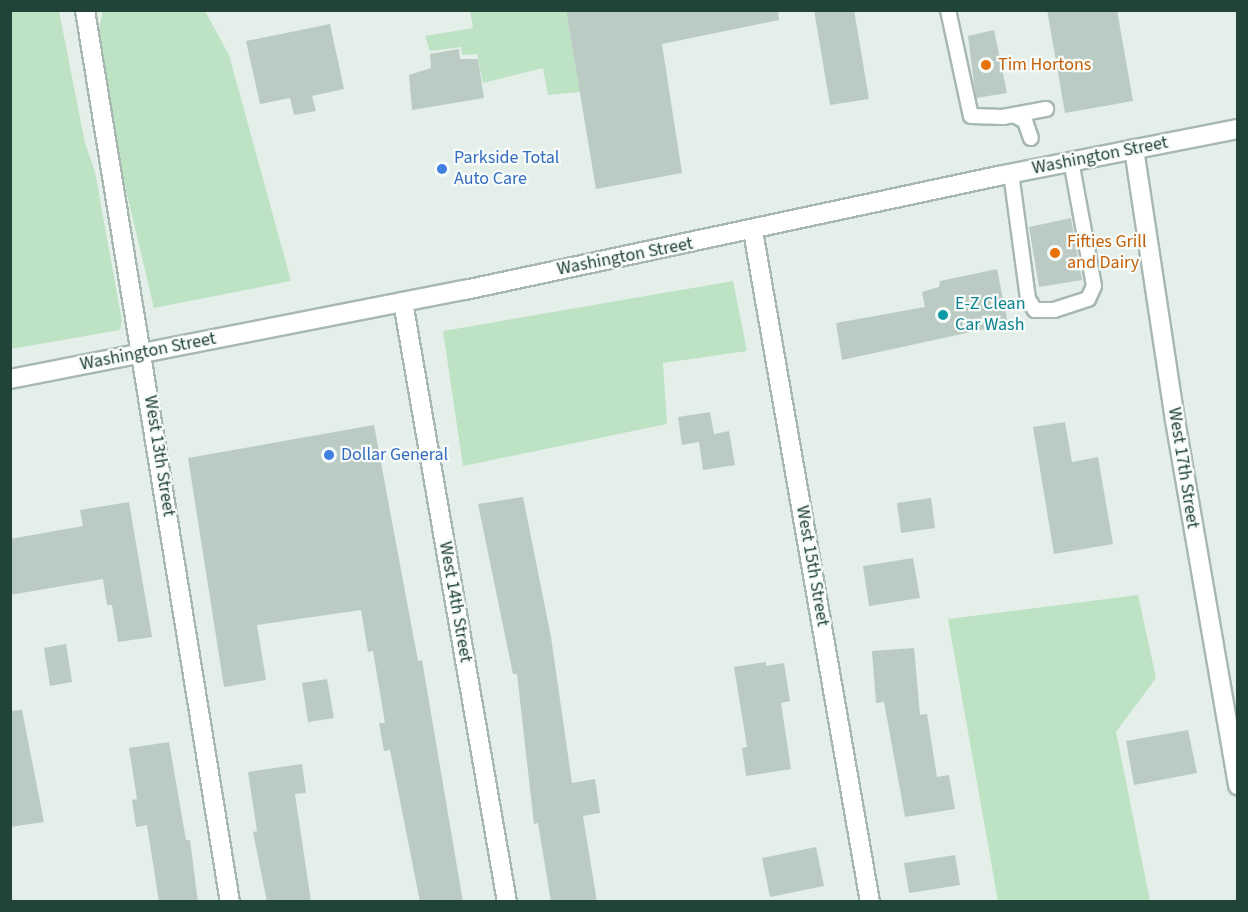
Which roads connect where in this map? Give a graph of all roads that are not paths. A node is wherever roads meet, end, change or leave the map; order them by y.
1 (86, 10) edge
2 (948, 10) edge
3 (1046, 109) dead end
4 (1014, 116) junction
5 (1238, 129) edge
6 (1031, 138) dead end
7 (1134, 148) junction
8 (1071, 161) junction
9 (1011, 173) junction
10 (753, 231) junction
11 (403, 302) junction
12 (143, 353) junction
13 (10, 379) edge
14 (1238, 786) edge
15 (230, 902) edge
16 (507, 902) edge
17 (870, 902) edge

1 - 12 street, West 13th Street
2 - 4 lane
3 - 4 lane
4 - 6 lane
5 - 7 street, Washington Street
7 - 8 street, Washington Street
7 - 14 street, West 17th Street
8 - 9 street, Washington Street
8 - 9 lane
9 - 10 street, Washington Street
10 - 11 street, Washington Street
10 - 17 street, West 15th Street
11 - 12 street, Washington Street
11 - 16 street, West 14th Street
12 - 13 street, Washington Street
12 - 15 street, West 13th Street

